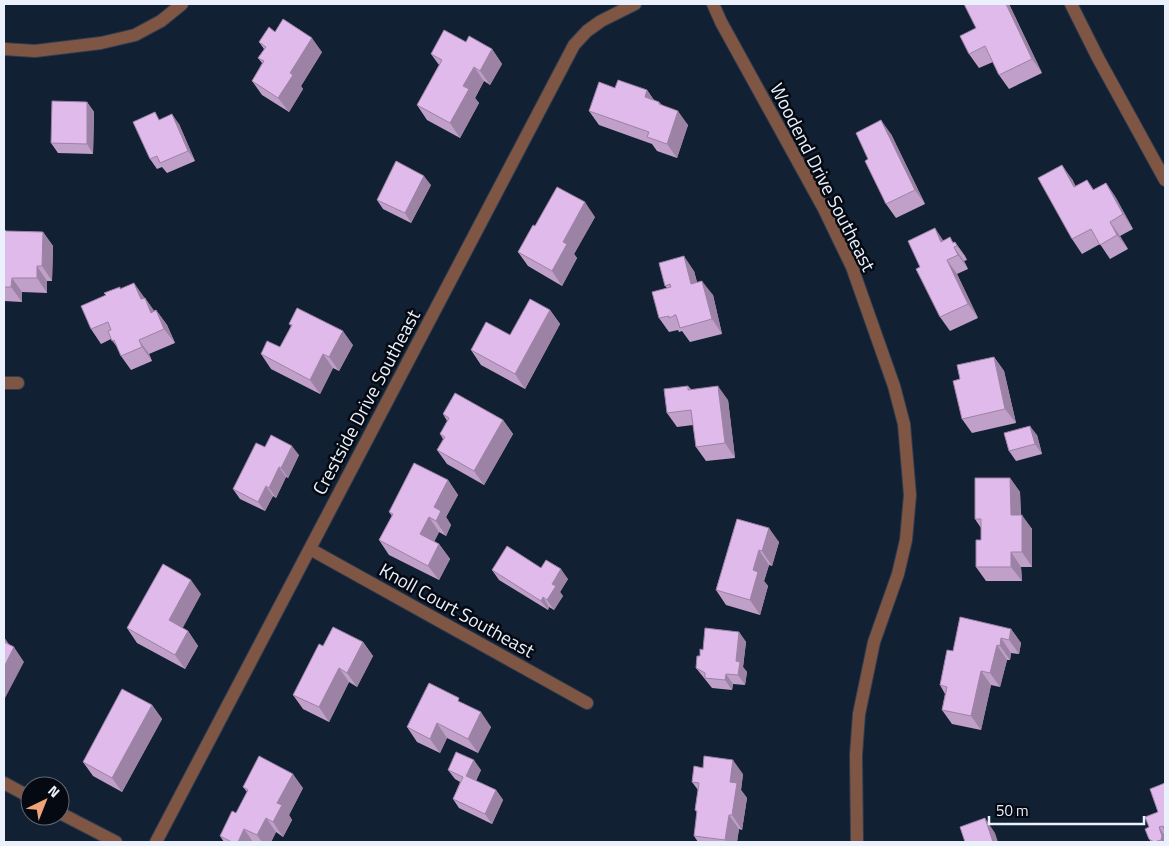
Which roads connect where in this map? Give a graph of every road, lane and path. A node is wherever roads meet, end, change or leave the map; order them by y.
1 (182, 4) edge
2 (635, 4) edge
3 (713, 4) edge
4 (1071, 4) edge
5 (4, 50) edge
6 (1165, 180) edge
7 (4, 383) edge
8 (18, 383) dead end
9 (310, 549) junction
10 (586, 703) dead end
11 (4, 783) edge
12 (20, 792) edge
13 (70, 818) edge
14 (116, 842) edge
15 (156, 842) edge
16 (856, 842) edge

1 - 5 street
2 - 9 street, Crestside Drive Southeast
3 - 16 street, Woodend Drive Southeast
4 - 6 street
7 - 8 street
9 - 10 street, Knoll Court Southeast
9 - 15 street, Crestside Drive Southeast
11 - 12 street
13 - 14 street

